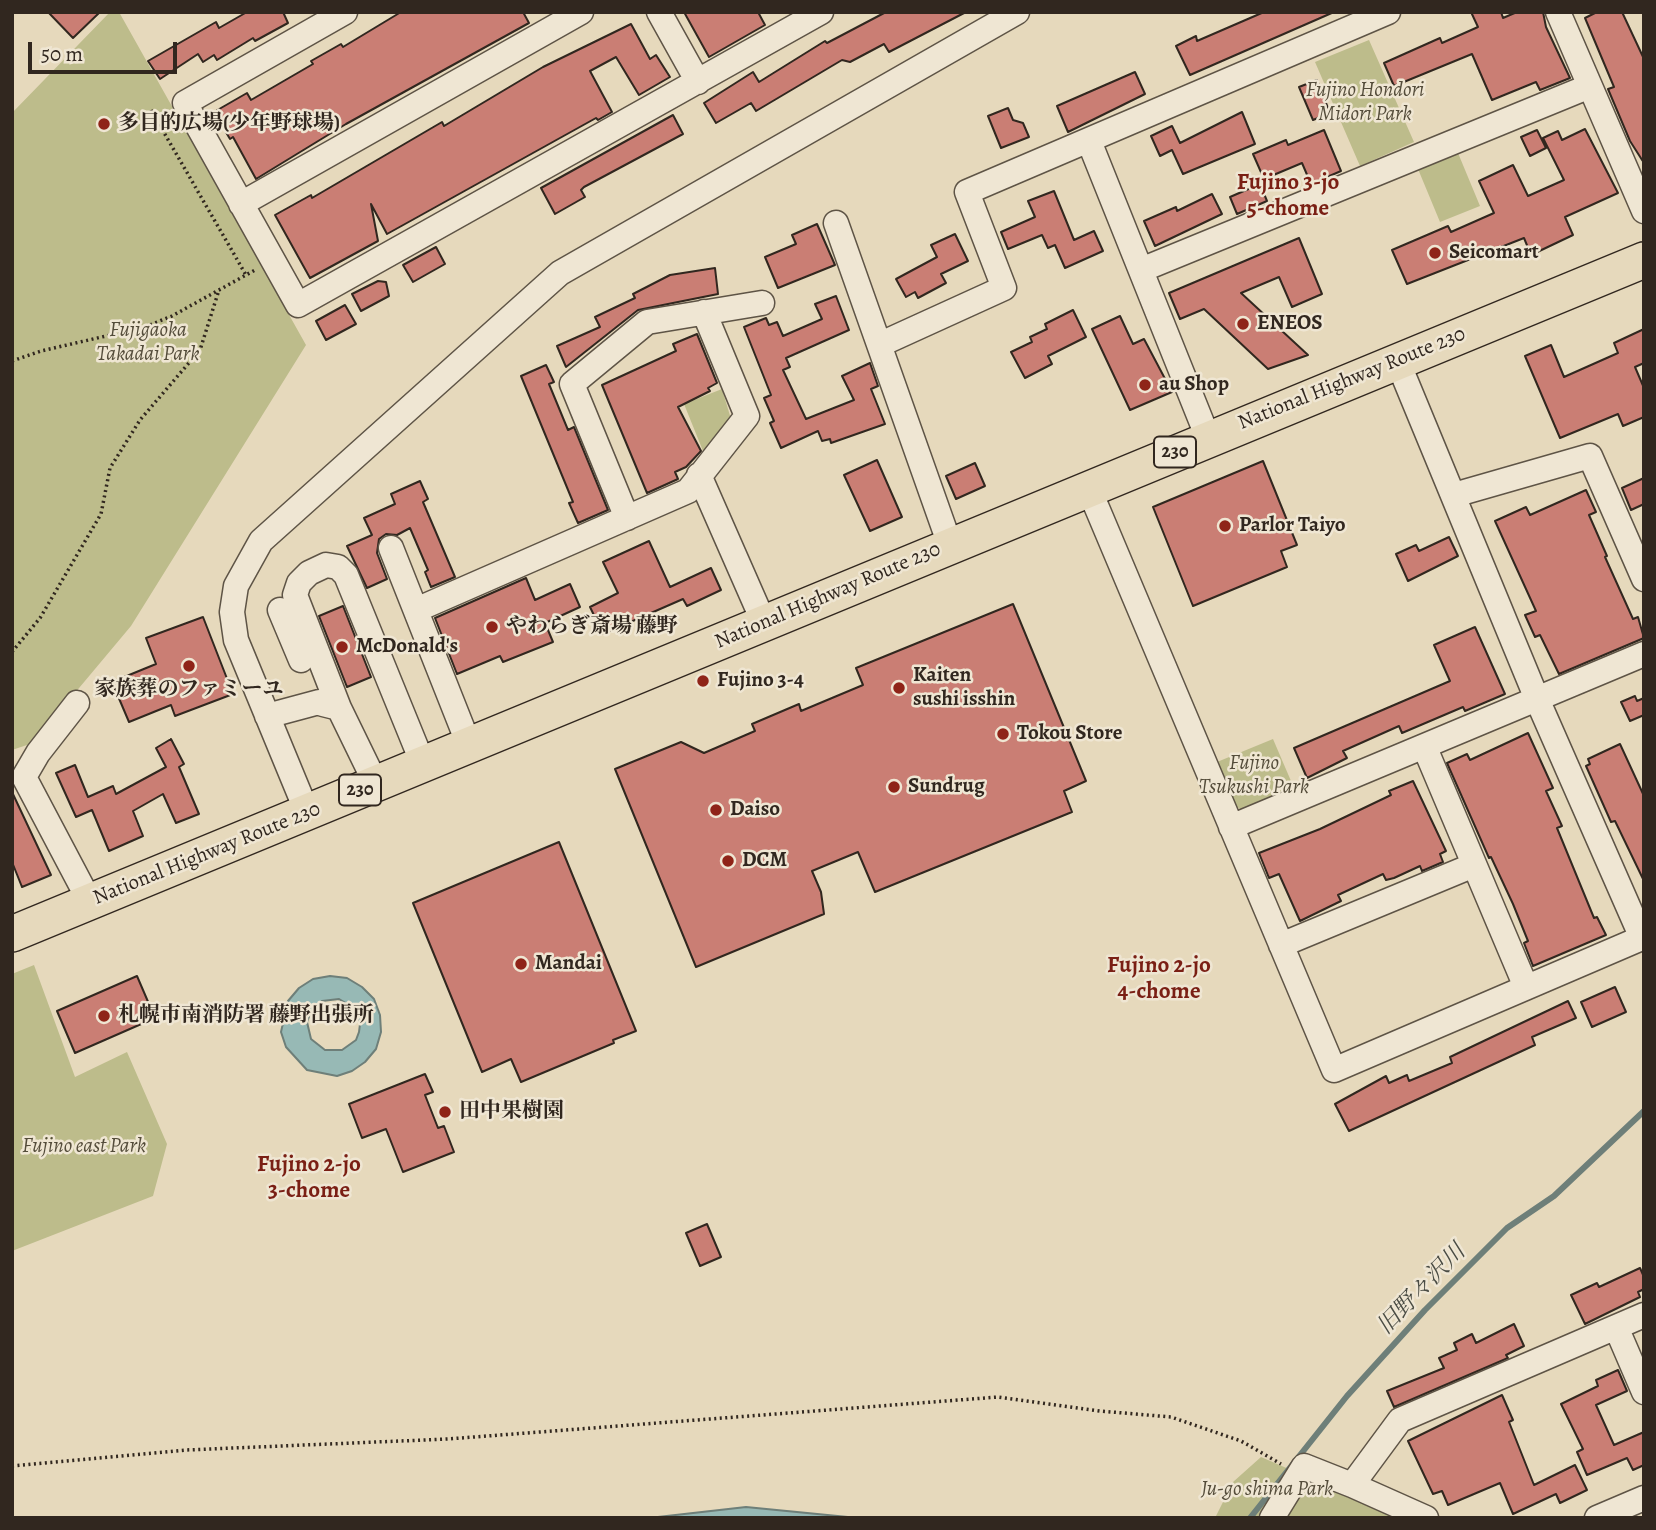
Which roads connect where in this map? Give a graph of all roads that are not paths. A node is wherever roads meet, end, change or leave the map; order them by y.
1 (345, 12) edge
2 (581, 12) edge
3 (659, 12) edge
4 (821, 12) edge
5 (1017, 12) edge
6 (1388, 12) edge
7 (1558, 12) edge
8 (795, 18) edge
9 (698, 82) junction
10 (1590, 86) junction
11 (1089, 141) junction
12 (241, 204) junction
13 (1644, 211) edge
14 (836, 223) dead end
15 (1644, 260) edge
16 (1141, 270) junction
17 (762, 303) dead end
18 (704, 312) junction
19 (881, 344) junction
20 (1397, 360) junction
21 (1208, 439) junction
22 (699, 475) junction
23 (1089, 489) junction
24 (1454, 495) junction
25 (627, 518) junction
26 (950, 545) junction
27 (391, 548) dead end
28 (1644, 579) edge
29 (280, 610) dead end
30 (416, 610) junction
31 (764, 623) junction
32 (1644, 654) edge
33 (1537, 699) junction
34 (77, 703) dead end
35 (329, 705) junction
36 (267, 716) junction
37 (468, 745) junction
38 (1425, 748) junction
39 (423, 764) junction
40 (376, 784) junction
41 (307, 812) junction
42 (1231, 827) junction
43 (1474, 866) junction
44 (90, 902) junction
45 (12, 934) edge
46 (1643, 937) edge
47 (1281, 945) junction
48 (1526, 987) junction
49 (1644, 1315) edge
50 (1616, 1327) junction
51 (1644, 1392) edge
52 (1352, 1485) junction
53 (1644, 1498) edge
54 (1272, 1518) edge
55 (1426, 1518) edge
56 (1597, 1518) edge

1 - 12 street
2 - 12 street
3 - 9 street
4 - 8 street
5 - 36 street
6 - 11 street
7 - 10 street
8 - 9 street
9 - 12 street
10 - 13 street
10 - 16 street
11 - 16 street
11 - 19 street
14 - 19 street
15 - 20 highway, National Highway Route 230 / 230
16 - 21 street
17 - 18 street
18 - 22 street
18 - 25 street
19 - 26 street
20 - 21 highway, National Highway Route 230 / 230
20 - 24 street
21 - 23 highway, National Highway Route 230 / 230
22 - 25 street
22 - 31 street
23 - 26 highway, National Highway Route 230 / 230
23 - 42 street
24 - 28 street
24 - 33 street
25 - 30 street
26 - 31 highway, National Highway Route 230 / 230
27 - 30 street
29 - 35 street
30 - 37 street
31 - 37 highway, National Highway Route 230 / 230
32 - 33 street
33 - 38 street
33 - 46 street
34 - 44 street
35 - 36 street
35 - 39 street
35 - 40 street
36 - 41 street
37 - 39 highway, National Highway Route 230 / 230
38 - 42 street
38 - 43 street
39 - 40 highway, National Highway Route 230 / 230
40 - 41 highway, National Highway Route 230 / 230
41 - 44 highway, National Highway Route 230 / 230
42 - 47 street
43 - 47 street
43 - 48 street
44 - 45 highway, National Highway Route 230 / 230
46 - 48 street
47 - 48 street
49 - 50 street
50 - 51 street
50 - 52 street
52 - 54 street
52 - 55 street
53 - 56 street

